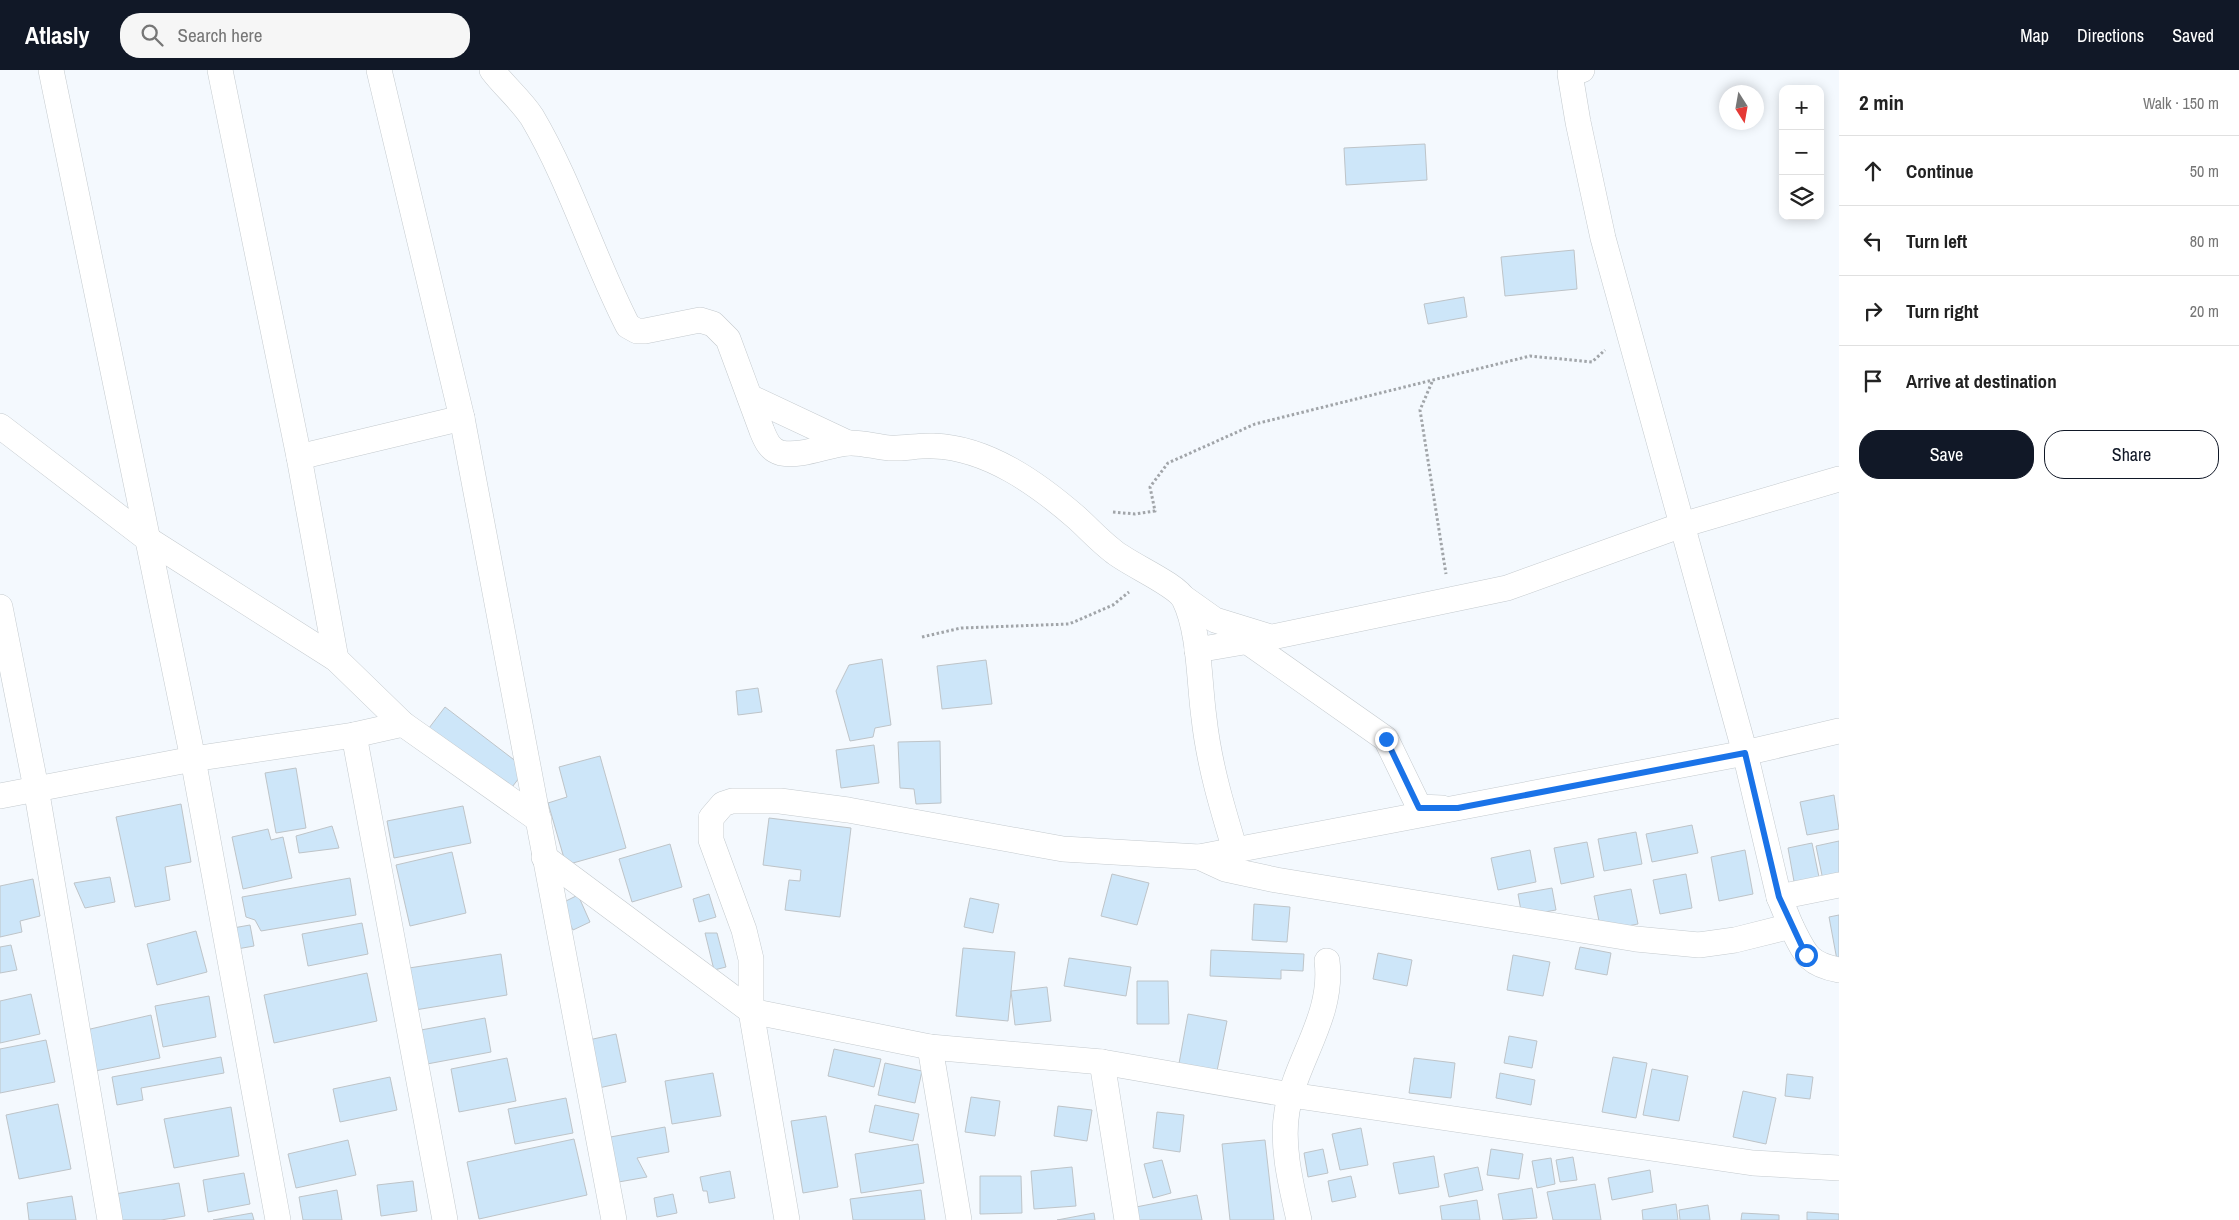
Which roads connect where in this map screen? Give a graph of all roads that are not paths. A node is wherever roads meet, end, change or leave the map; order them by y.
1 (51, 70) edge
2 (220, 70) edge
3 (380, 70) edge
4 (492, 70) edge
5 (1574, 71) edge
6 (750, 397) junction
7 (462, 418) junction
8 (0, 426) edge
9 (848, 443) junction
10 (299, 457) junction
11 (1839, 479) edge
12 (1682, 525) junction
13 (149, 540) junction
14 (1184, 598) junction
15 (0, 607) edge
16 (1272, 637) junction
17 (1248, 642) junction
18 (1197, 650) junction
19 (336, 659) junction
20 (403, 724) junction
21 (1839, 731) edge
22 (354, 735) junction
23 (1745, 753) junction
24 (193, 759) junction
25 (36, 788) junction
26 (0, 796) edge
27 (1458, 808) junction
28 (539, 820) junction
29 (1235, 850) junction
30 (544, 857) junction
31 (1199, 857) junction
32 (1839, 885) edge
33 (1779, 897) junction
34 (1791, 926) junction
35 (1327, 961) dead end
36 (1839, 970) edge
37 (752, 1011) junction
38 (930, 1047) junction
39 (1102, 1062) junction
40 (1291, 1095) junction
41 (1839, 1168) edge
42 (110, 1220) edge
43 (278, 1220) edge
44 (445, 1220) edge
45 (614, 1220) edge
46 (787, 1220) edge
47 (959, 1220) edge
48 (1127, 1220) edge
49 (1299, 1220) edge

1 - 13 street
2 - 10 street
3 - 7 street
4 - 6 street
5 - 12 street
6 - 9 street
6 - 9 street
7 - 10 street
7 - 28 street
8 - 13 street
9 - 14 street
10 - 19 street
11 - 12 street
12 - 16 street
12 - 23 street
13 - 19 street
13 - 24 street
14 - 16 street
14 - 18 street
15 - 25 street
16 - 17 street
17 - 18 street
17 - 27 street
18 - 29 street
19 - 20 street
20 - 22 street
20 - 28 street
21 - 23 street
22 - 24 street
22 - 44 street
23 - 27 street
23 - 33 street
24 - 25 street
24 - 43 street
25 - 26 street
25 - 42 street
27 - 29 street
28 - 30 street
29 - 31 street
30 - 37 street
30 - 45 street
31 - 34 street
31 - 37 street
32 - 33 street
33 - 34 street
34 - 36 street
35 - 40 street
37 - 38 street
37 - 46 street
38 - 39 street
38 - 47 street
39 - 40 street
39 - 48 street
40 - 41 street
40 - 49 street

